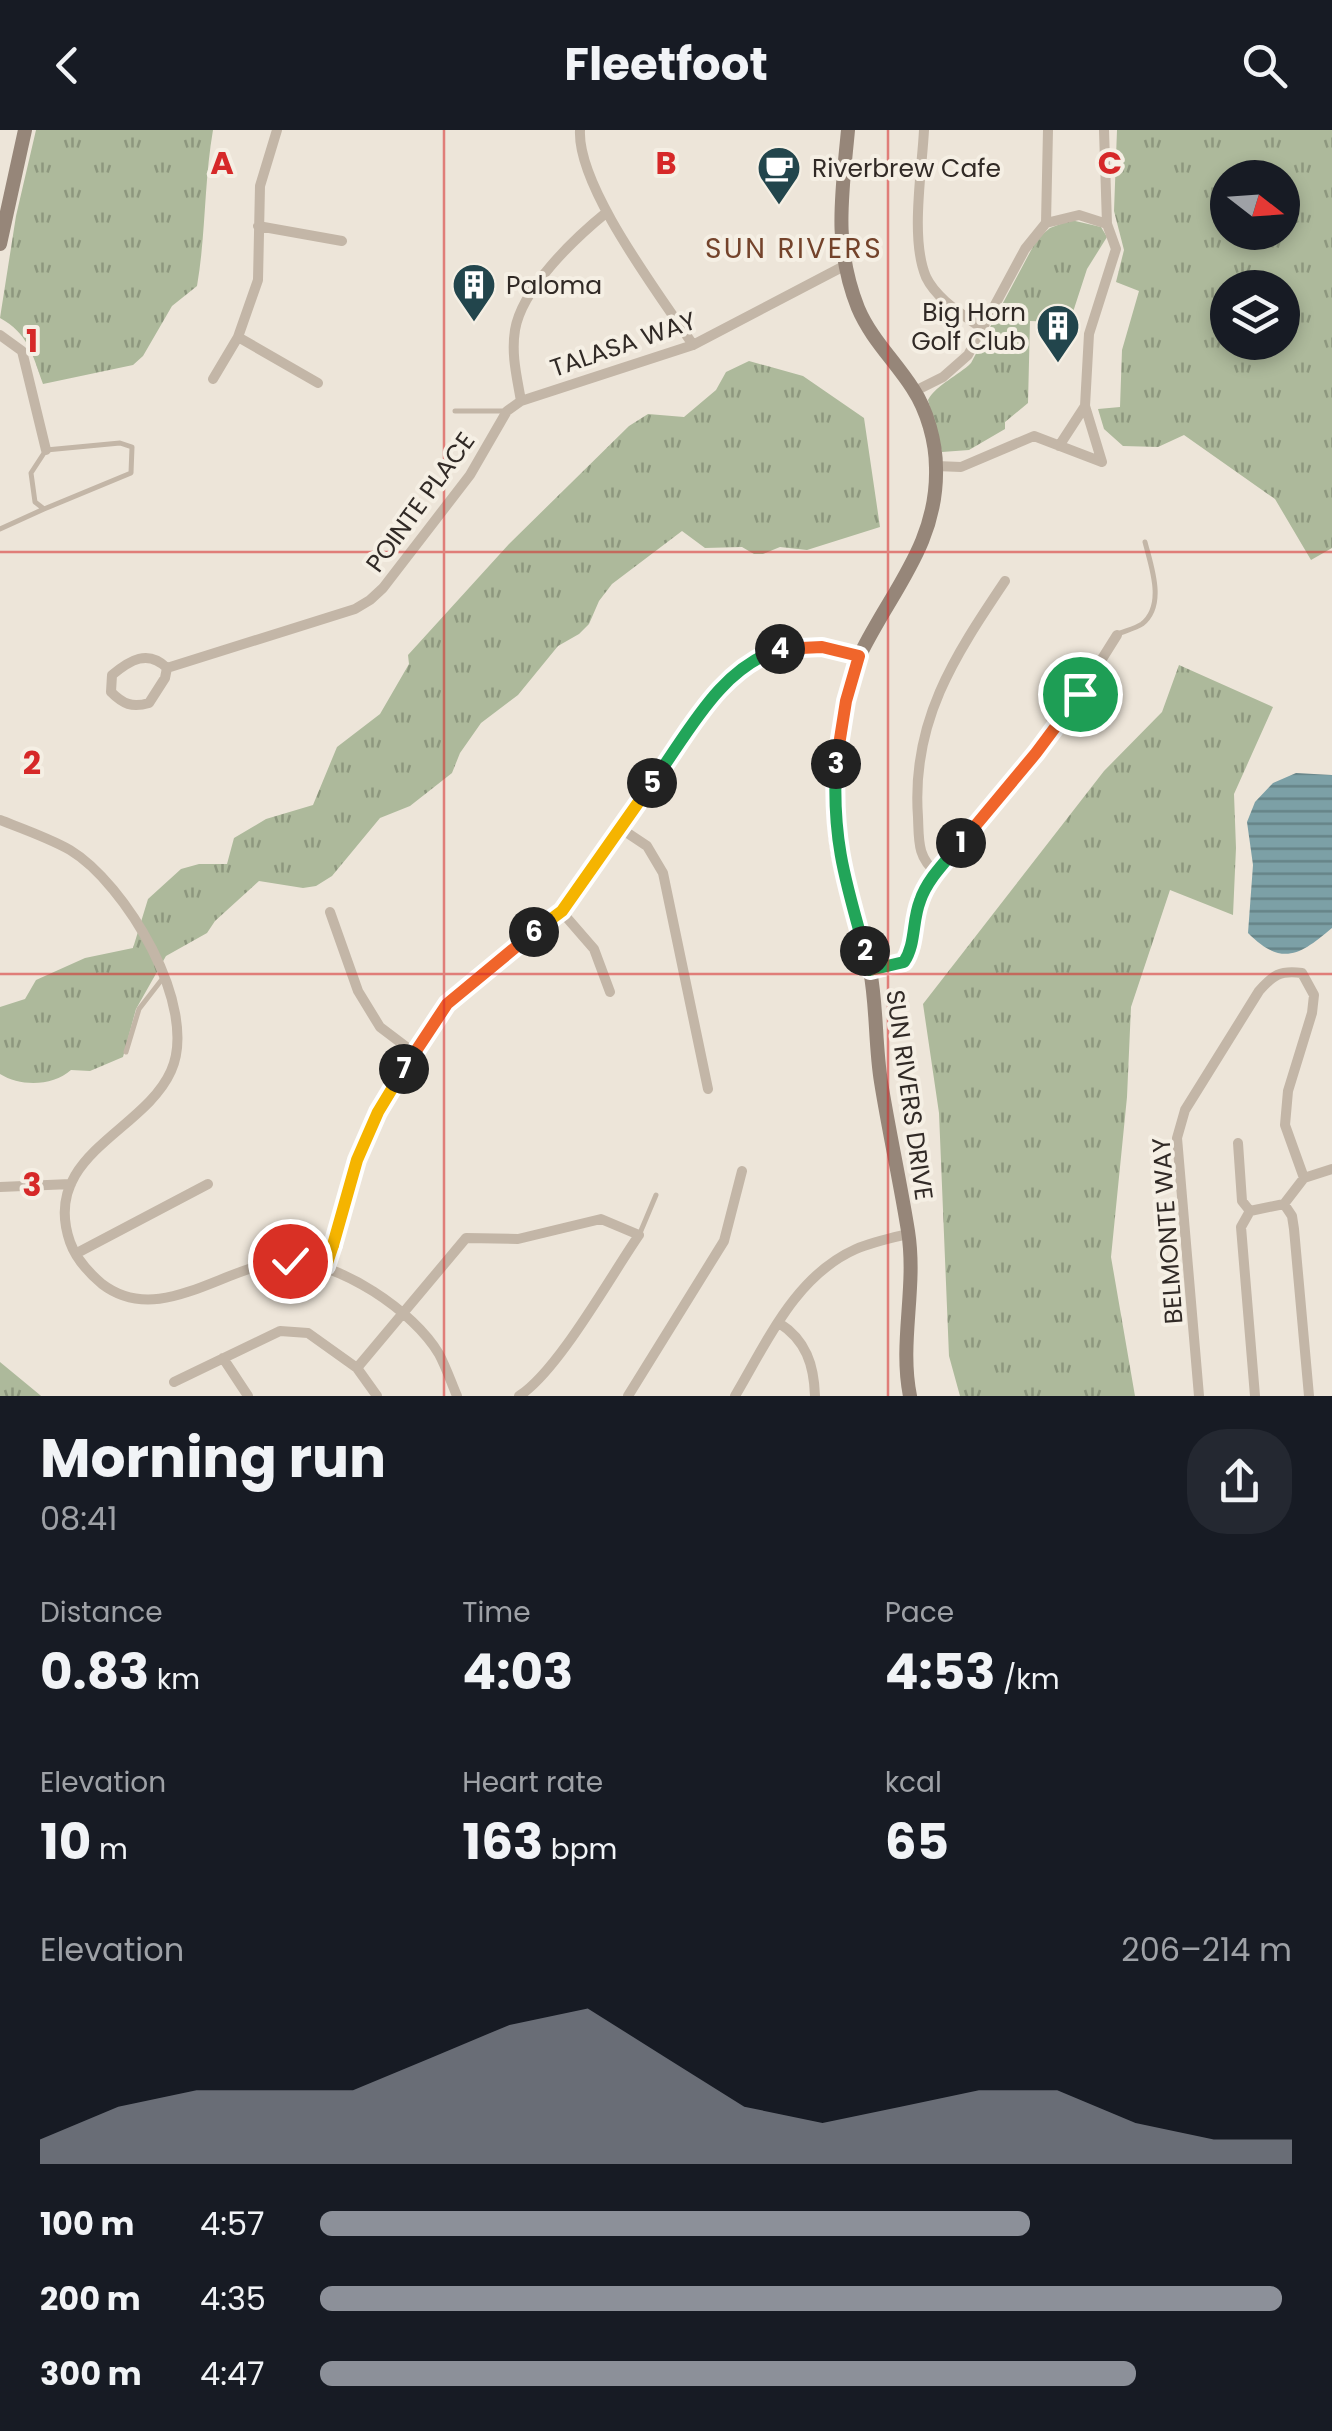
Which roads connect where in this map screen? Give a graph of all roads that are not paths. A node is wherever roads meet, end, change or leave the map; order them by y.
1 (25, 130) edge
2 (277, 130) edge
3 (580, 130) edge
4 (848, 130) edge
5 (924, 130) edge
6 (1048, 130) edge
7 (1104, 130) edge
8 (608, 212) junction
9 (1046, 223) junction
10 (1107, 224) junction
11 (258, 226) junction
12 (342, 241) dead end
13 (0, 244) edge
14 (844, 266) junction
15 (983, 330) junction
16 (0, 335) edge
17 (238, 337) junction
18 (693, 345) junction
19 (213, 378) dead end
20 (318, 383) dead end
21 (914, 390) junction
22 (521, 401) junction
23 (1085, 406) junction
24 (455, 411) dead end
25 (507, 411) junction
26 (1060, 446) junction
27 (46, 450) junction
28 (936, 466) junction
29 (44, 509) junction
30 (0, 530) edge
31 (1145, 542) dead end
32 (1005, 582) dead end
33 (1117, 634) joint
34 (859, 656) junction
35 (167, 668) junction
36 (0, 820) edge
37 (620, 828) junction
38 (937, 873) junction
39 (562, 911) junction
40 (330, 912) dead end
41 (870, 970) junction
42 (163, 978) junction
43 (610, 992) dead end
44 (126, 1052) dead end
45 (413, 1052) junction
46 (708, 1088) dead end
47 (1238, 1143) dead end
48 (1332, 1170) edge
49 (742, 1171) dead end
50 (1304, 1178) junction
51 (71, 1184) junction
52 (208, 1184) dead end
53 (0, 1187) edge
54 (656, 1195) dead end
55 (1284, 1204) junction
56 (1250, 1211) junction
57 (908, 1234) junction
58 (638, 1235) junction
59 (76, 1253) junction
60 (326, 1266) junction
61 (401, 1314) junction
62 (779, 1323) junction
63 (223, 1358) junction
64 (357, 1368) junction
65 (174, 1382) dead end
66 (248, 1396) edge
67 (377, 1396) edge
68 (457, 1396) edge
69 (519, 1396) edge
70 (628, 1396) edge
71 (735, 1396) edge
72 (815, 1396) edge
73 (910, 1396) edge
74 (1199, 1396) edge
75 (1255, 1396) edge
76 (1309, 1396) edge

1 - 13 street
2 - 11 street
3 - 8 street
4 - 14 street, SUN RIVERS DRIVE
5 - 15 street
6 - 9 street
7 - 10 street
8 - 18 street
8 - 22 street
9 - 10 street
9 - 15 street
10 - 23 street
11 - 12 street
11 - 17 street
14 - 18 street, TALASA WAY
14 - 21 street, SUN RIVERS DRIVE
15 - 21 street
16 - 27 street
17 - 19 street
17 - 20 street
18 - 22 street, TALASA WAY
21 - 28 street, SUN RIVERS DRIVE
22 - 25 street, POINTE PLACE
23 - 26 street
23 - 26 street
24 - 25 lane
25 - 35 street, POINTE PLACE
26 - 28 street
27 - 29 lane
27 - 29 lane
28 - 34 street, SUN RIVERS DRIVE
29 - 30 lane
31 - 33 lane
32 - 38 street
33 - 38 street
34 - 37 street
34 - 41 street, SUN RIVERS DRIVE
35 - 35 street, POINTE PLACE
36 - 42 street
37 - 39 street
37 - 46 street
38 - 41 street
39 - 43 street
39 - 45 street
40 - 45 street
41 - 57 street, SUN RIVERS DRIVE
42 - 44 lane
42 - 51 street
45 - 60 street
47 - 56 street
48 - 50 street
49 - 70 street
50 - 55 street
50 - 74 street, BELMONTE WAY
51 - 53 street
51 - 59 street
52 - 59 street
54 - 58 lane
55 - 56 street
55 - 76 street
56 - 75 street
57 - 62 street
57 - 73 street, SUN RIVERS DRIVE
58 - 61 street
58 - 69 street
59 - 60 street
60 - 61 street
61 - 64 street
61 - 68 street
62 - 71 street
62 - 72 street
63 - 64 street
63 - 65 street
63 - 66 street
64 - 67 street

